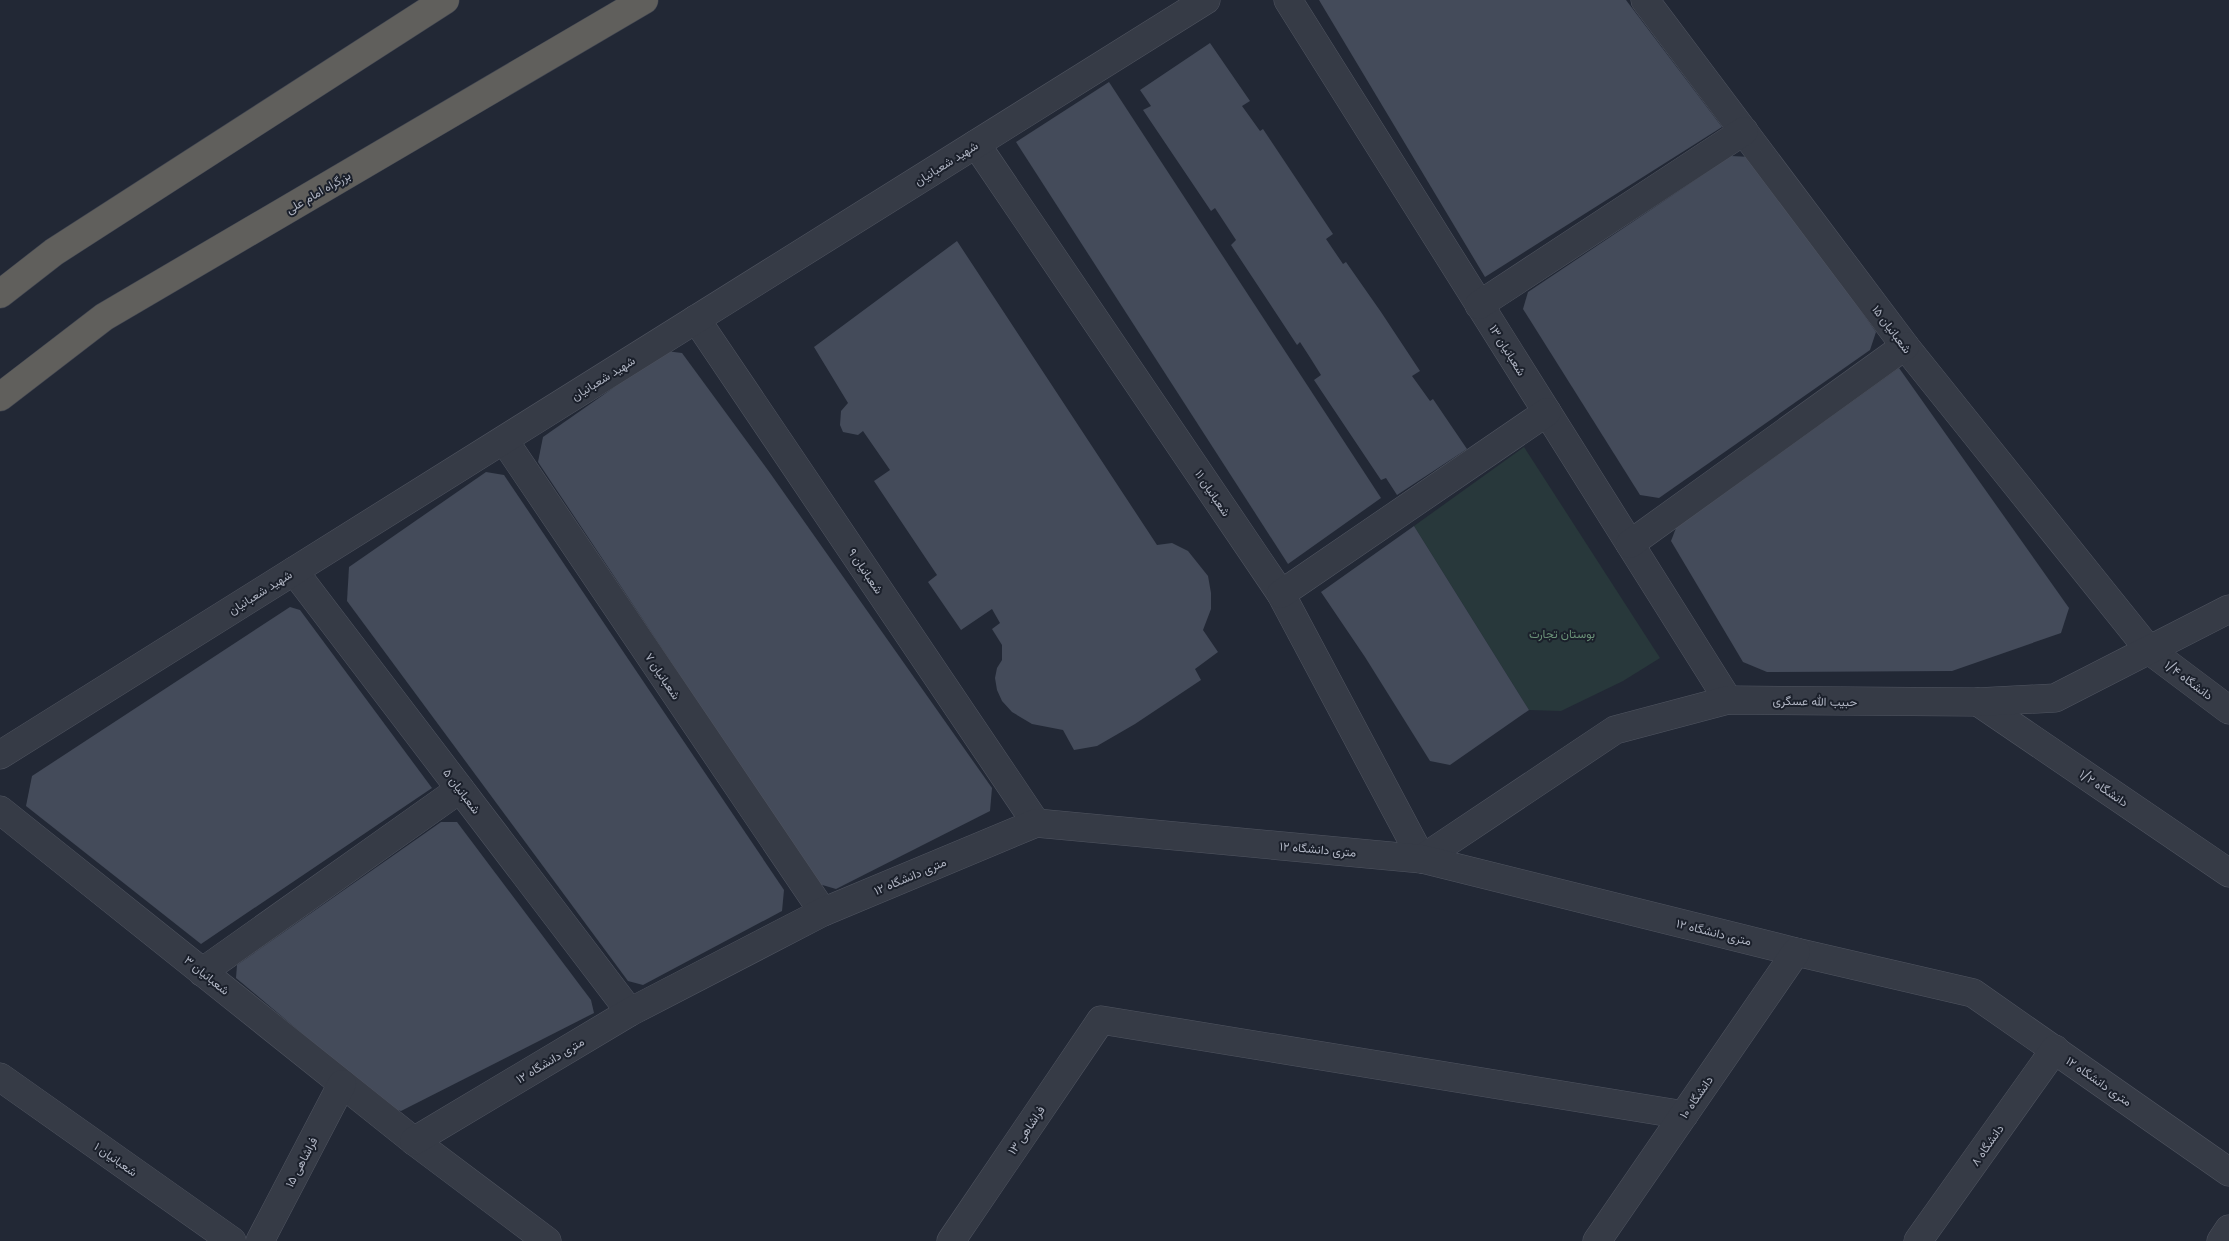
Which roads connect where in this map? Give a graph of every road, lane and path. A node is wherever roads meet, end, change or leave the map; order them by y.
1 (445, 0) edge
2 (644, 0) edge
3 (1206, 0) edge
4 (1288, 0) edge
5 (1645, 0) edge
6 (1744, 131) junction
7 (976, 144) junction
8 (0, 294) edge
9 (1479, 305) junction
10 (696, 319) junction
11 (1905, 346) junction
12 (0, 397) edge
13 (1547, 412) junction
14 (504, 440) junction
15 (1630, 544) junction
16 (294, 571) junction
17 (1281, 594) junction
18 (2229, 609) edge
19 (2149, 650) junction
20 (1728, 700) junction
21 (1978, 702) junction
22 (2229, 710) edge
23 (0, 755) edge
24 (460, 789) junction
25 (0, 810) edge
26 (1036, 823) junction
27 (1422, 859) junction
28 (2229, 873) edge
29 (823, 912) junction
30 (1796, 952) junction
31 (202, 972) junction
32 (630, 1012) junction
33 (2055, 1050) junction
34 (0, 1077) edge
35 (342, 1084) junction
36 (1684, 1115) junction
37 (414, 1141) junction
38 (2229, 1172) edge
39 (2229, 1229) edge
40 (232, 1241) edge
41 (260, 1241) edge
42 (547, 1241) edge
43 (951, 1241) edge
44 (1597, 1241) edge
45 (1918, 1241) edge
46 (2221, 1241) edge

1 - 8 highway
2 - 12 highway, بزرگراه امام علی
3 - 7 street, شهید شعبانیان
4 - 9 street, شعبانیان ۱۳
5 - 6 street, شعبانیان ۱۵
6 - 9 street
6 - 11 street, شعبانیان ۱۵
7 - 10 street, شهید شعبانیان
7 - 17 street, شعبانیان ۱۱
9 - 13 street, شعبانیان ۱۳
10 - 14 street, شهید شعبانیان
10 - 26 street, شعبانیان ۹
11 - 15 street
11 - 19 street, شعبانیان ۱۵
13 - 15 street, شعبانیان ۱۳
13 - 17 street
14 - 16 street, شهید شعبانیان
14 - 29 street, شعبانیان ۷
15 - 20 street, شعبانیان ۱۳
16 - 23 street, شهید شعبانیان
16 - 24 street, شعبانیان ۵
17 - 27 street, شعبانیان ۱۱
18 - 19 street, حبیب الله عسگری
19 - 21 street, حبیب الله عسگری
19 - 22 street, دانشگاه ۱/۴
20 - 21 street, حبیب الله عسگری
20 - 27 street, حبیب الله عسگری
21 - 28 street, دانشگاه ۱/۲
24 - 31 street
24 - 32 street, شعبانیان ۵
25 - 31 street, شعبانیان ۳
26 - 27 street, ۱۲ متری دانشگاه
26 - 29 street, ۱۲ متری دانشگاه
27 - 30 street, ۱۲ متری دانشگاه
29 - 32 street, ۱۲ متری دانشگاه
30 - 33 street, ۱۲ متری دانشگاه
30 - 36 street, دانشگاه ۱۰
31 - 35 street, شعبانیان ۳
32 - 37 street, ۱۲ متری دانشگاه
33 - 38 street, ۱۲ متری دانشگاه
33 - 45 street, دانشگاه ۸
34 - 40 street, شعبانیان ۱
35 - 37 street, شعبانیان ۳
35 - 41 street, فراشاهی ۱۵
36 - 43 street, فراشاهی ۱۳
36 - 44 street, دانشگاه ۱۰
37 - 42 street, شعبانیان ۳
39 - 46 street

